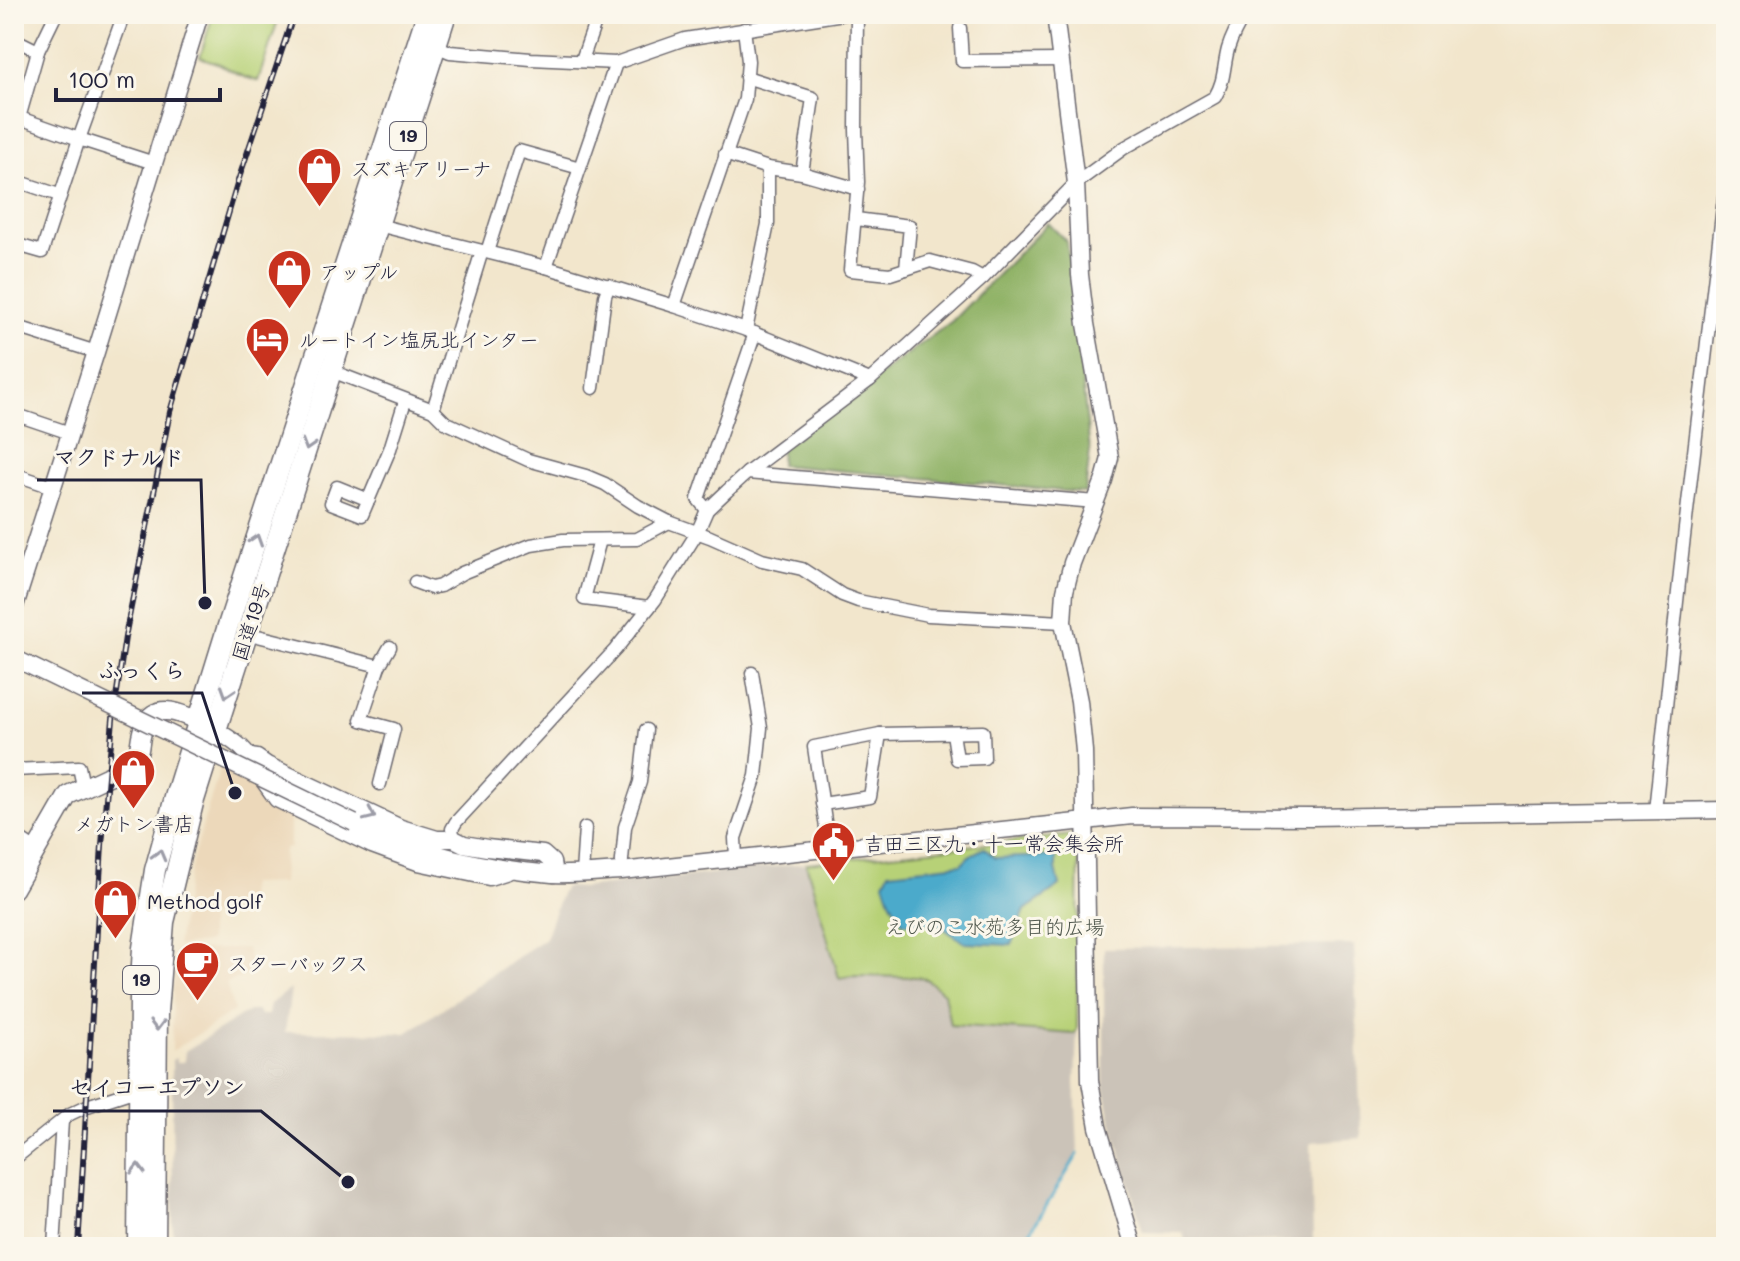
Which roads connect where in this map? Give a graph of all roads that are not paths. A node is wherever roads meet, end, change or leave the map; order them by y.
1 (56, 14) edge
2 (124, 14) edge
3 (200, 14) edge
4 (427, 14) edge
5 (446, 14) edge
6 (598, 14) edge
7 (843, 14) edge
8 (857, 14) edge
9 (1055, 14) edge
10 (1245, 14) edge
11 (764, 20) edge
12 (960, 28) dead end
13 (744, 29) junction
14 (14, 39) edge
15 (428, 43) junction
16 (38, 51) junction
17 (582, 60) junction
18 (1061, 60) junction
19 (616, 63) junction
20 (746, 77) junction
21 (16, 117) edge
22 (79, 139) junction
23 (725, 154) junction
24 (154, 163) junction
25 (580, 168) junction
26 (768, 168) junction
27 (802, 173) junction
28 (14, 180) edge
29 (1726, 181) edge
30 (1076, 183) junction
31 (858, 189) junction
32 (59, 195) junction
33 (856, 219) junction
34 (370, 222) junction
35 (14, 244) edge
36 (484, 251) junction
37 (546, 267) junction
38 (906, 269) junction
39 (983, 278) junction
40 (609, 285) junction
41 (674, 306) junction
42 (14, 326) edge
43 (750, 332) junction
44 (96, 352) junction
45 (322, 367) junction
46 (870, 380) junction
47 (593, 388) dead end
48 (405, 401) junction
49 (433, 410) junction
50 (14, 414) edge
51 (70, 433) junction
52 (747, 473) junction
53 (14, 474) edge
54 (52, 487) junction
55 (369, 500) dead end
56 (1096, 502) junction
57 (707, 510) junction
58 (669, 522) junction
59 (697, 533) junction
60 (600, 540) junction
61 (415, 582) dead end
62 (649, 607) junction
63 (14, 609) edge
64 (1063, 622) junction
65 (246, 633) junction
66 (390, 647) dead end
67 (14, 658) edge
68 (379, 666) junction
69 (752, 673) dead end
70 (207, 725) junction
71 (646, 730) dead end
72 (953, 733) dead end
73 (880, 734) junction
74 (250, 757) junction
75 (14, 770) edge
76 (380, 784) dead end
77 (83, 786) junction
78 (822, 804) junction
79 (1726, 810) edge
80 (1655, 811) junction
81 (1085, 821) junction
82 (585, 828) dead end
83 (14, 838) edge
84 (454, 839) junction
85 (829, 848) junction
86 (35, 852) junction
87 (736, 858) junction
88 (514, 869) junction
89 (621, 871) junction
90 (582, 873) junction
91 (554, 874) junction
92 (14, 889) edge
93 (138, 1093) junction
94 (62, 1121) junction
95 (14, 1159) edge
96 (54, 1247) edge
97 (138, 1247) edge
98 (155, 1247) edge
99 (1134, 1247) edge

1 - 16 street
2 - 22 street
3 - 24 street
4 - 15 highway, 国道19号 / 19
5 - 15 highway, 国道19号 / 19
6 - 17 street
7 - 11 street
8 - 31 street
9 - 18 street
10 - 30 street
11 - 13 street
12 - 18 street
13 - 19 street
13 - 20 street
14 - 16 street
15 - 17 street
15 - 34 highway, 国道19号 / 19
16 - 21 street
17 - 19 street
18 - 30 street
19 - 25 street
20 - 23 street
20 - 27 street
21 - 22 street
22 - 24 street
22 - 32 street
23 - 26 street
23 - 41 street
24 - 44 street
25 - 36 street
25 - 37 street
26 - 27 street
26 - 43 street
27 - 31 street
28 - 32 street
29 - 80 street
30 - 39 street
30 - 56 street
31 - 33 street
32 - 35 street
33 - 38 street
33 - 38 street
34 - 36 street
34 - 45 highway, 国道19号 / 19
36 - 37 street
36 - 49 street
37 - 40 street
38 - 39 street
39 - 46 street
40 - 41 street
40 - 47 street
41 - 43 street
42 - 44 street
43 - 46 street
43 - 57 street
44 - 51 street
45 - 48 street
45 -> 65 highway, 国道19号 / 19
70 -> 45 highway, 国道19号 / 19
46 - 52 street
48 - 49 street
48 - 55 street
49 - 58 street
50 - 51 street
51 - 54 street
52 - 56 street
52 - 57 street
53 - 54 street
54 - 63 street
56 - 64 street
57 - 59 street
58 - 59 street
58 - 60 street
59 - 62 street
59 - 64 street
60 - 61 street
60 - 62 street
62 - 84 street
64 - 81 street
65 - 68 street
65 -> 70 highway, 国道19号 / 19
66 - 68 street
67 - 88 street, bridge
68 - 76 street
69 - 87 street
70 - 74 street
70 - 77 main road
93 -> 70 highway, 国道19号 / 19
70 -> 98 highway, 国道19号 / 19
71 - 89 street
72 - 73 street
73 - 78 street
73 - 78 street
74 -> 84 street
74 - 88 street
75 - 77 street
77 - 86 main road
78 - 85 street
79 - 80 street
80 - 81 street
81 - 85 street
81 - 99 street
82 - 90 street
83 - 86 street
84 - 91 street
85 - 87 street
86 - 92 main road
87 - 89 street
88 - 91 street
89 - 90 street
90 - 91 street
93 - 94 street
97 -> 93 highway, 国道19号 / 19
94 - 95 street
94 - 96 street

